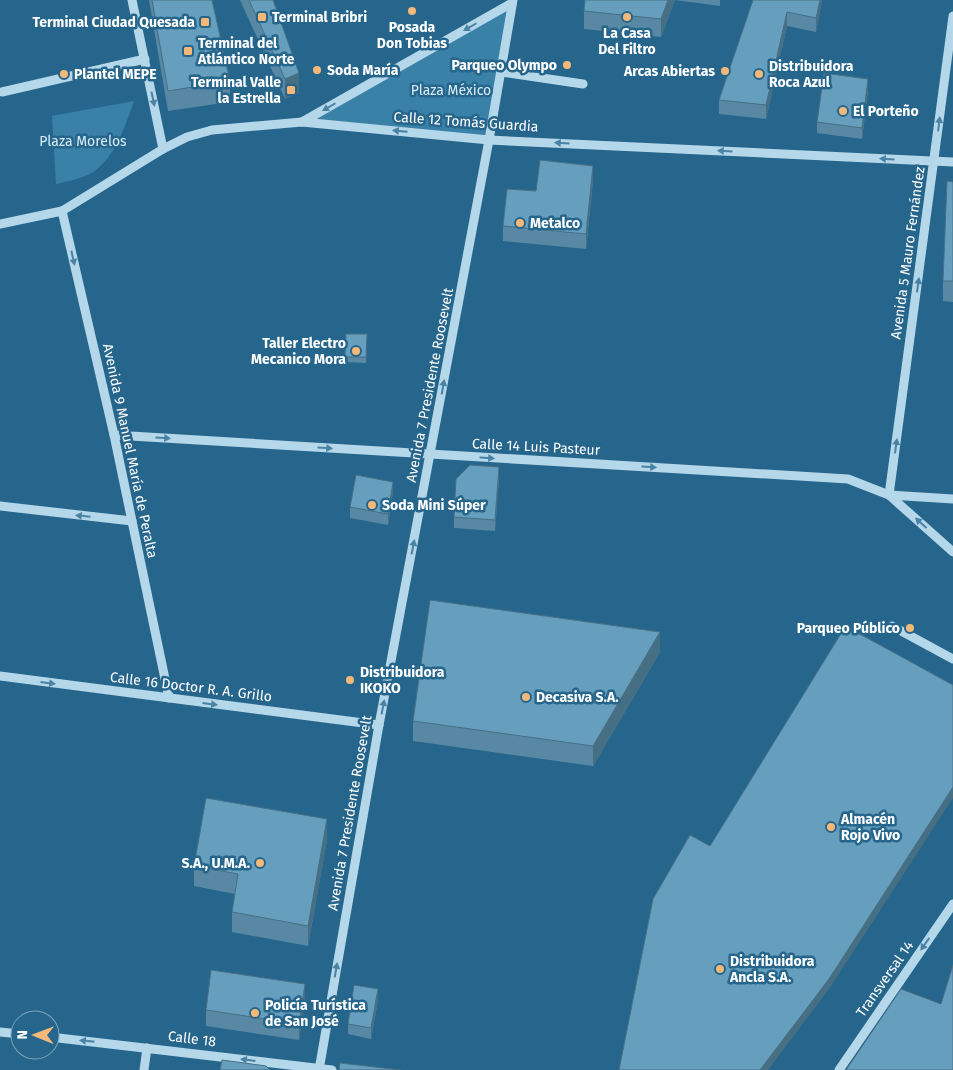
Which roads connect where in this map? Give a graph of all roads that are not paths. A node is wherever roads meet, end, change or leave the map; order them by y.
1 (132, 0) edge
2 (513, 1) edge
3 (953, 16) edge
4 (145, 59) junction
5 (501, 72) junction
6 (583, 84) dead end
7 (2, 92) dead end
8 (302, 122) junction
9 (489, 140) junction
10 (163, 149) junction
11 (934, 161) junction
12 (953, 162) edge
13 (62, 211) junction
14 (0, 224) edge
15 (114, 435) junction
16 (431, 455) junction
17 (889, 495) junction
18 (953, 499) edge
19 (0, 506) edge
20 (132, 521) junction
21 (953, 552) edge
22 (892, 626) dead end
23 (953, 659) edge
24 (0, 676) edge
25 (169, 698) junction
26 (379, 725) junction
27 (953, 904) edge
28 (60, 1038) edge
29 (147, 1048) junction
30 (319, 1069) edge
31 (144, 1070) edge
32 (332, 1070) edge
33 (839, 1070) edge

1 - 4 street
2 - 5 street, Avenida 7 Presidente Roosevelt
2 -> 8 street
11 -> 3 street, Avenida 5 Mauro Fernández
4 - 7 street
4 -> 10 street
5 - 6 street
5 - 9 street, Avenida 7 Presidente Roosevelt
9 -> 8 street, Calle 12 Tomás Guardia
8 - 10 street, Calle 12 Tomás Guardia
11 -> 9 street, Calle 12 Tomás Guardia
16 -> 9 street, Avenida 7 Presidente Roosevelt
10 - 13 street, Calle 12 Tomás Guardia
11 - 12 street, Calle 12 Tomás Guardia
17 -> 11 street, Avenida 5 Mauro Fernández
13 - 14 street, Calle 12 Tomás Guardia
13 -> 15 street, Avenida 9 Manuel María de Peralta
15 -> 16 street, Calle 14 Luis Pasteur
15 - 20 street, Avenida 9 Manuel María de Peralta
16 -> 17 street, Calle 14 Luis Pasteur
26 -> 16 street, Avenida 7 Presidente Roosevelt
17 - 18 street, Calle 14 Luis Pasteur
21 -> 17 street
20 -> 19 street
20 - 25 street, Avenida 9 Manuel María de Peralta
22 - 23 street
24 -> 25 street, Calle 16 Doctor R. A. Grillo
25 -> 26 street, Calle 16 Doctor R. A. Grillo
30 -> 26 street, Avenida 7 Presidente Roosevelt
27 -> 33 street, Transversal 14
29 -> 28 street, Calle 18
30 -> 29 street, Calle 18
29 - 31 street
30 - 32 street, Calle 18

